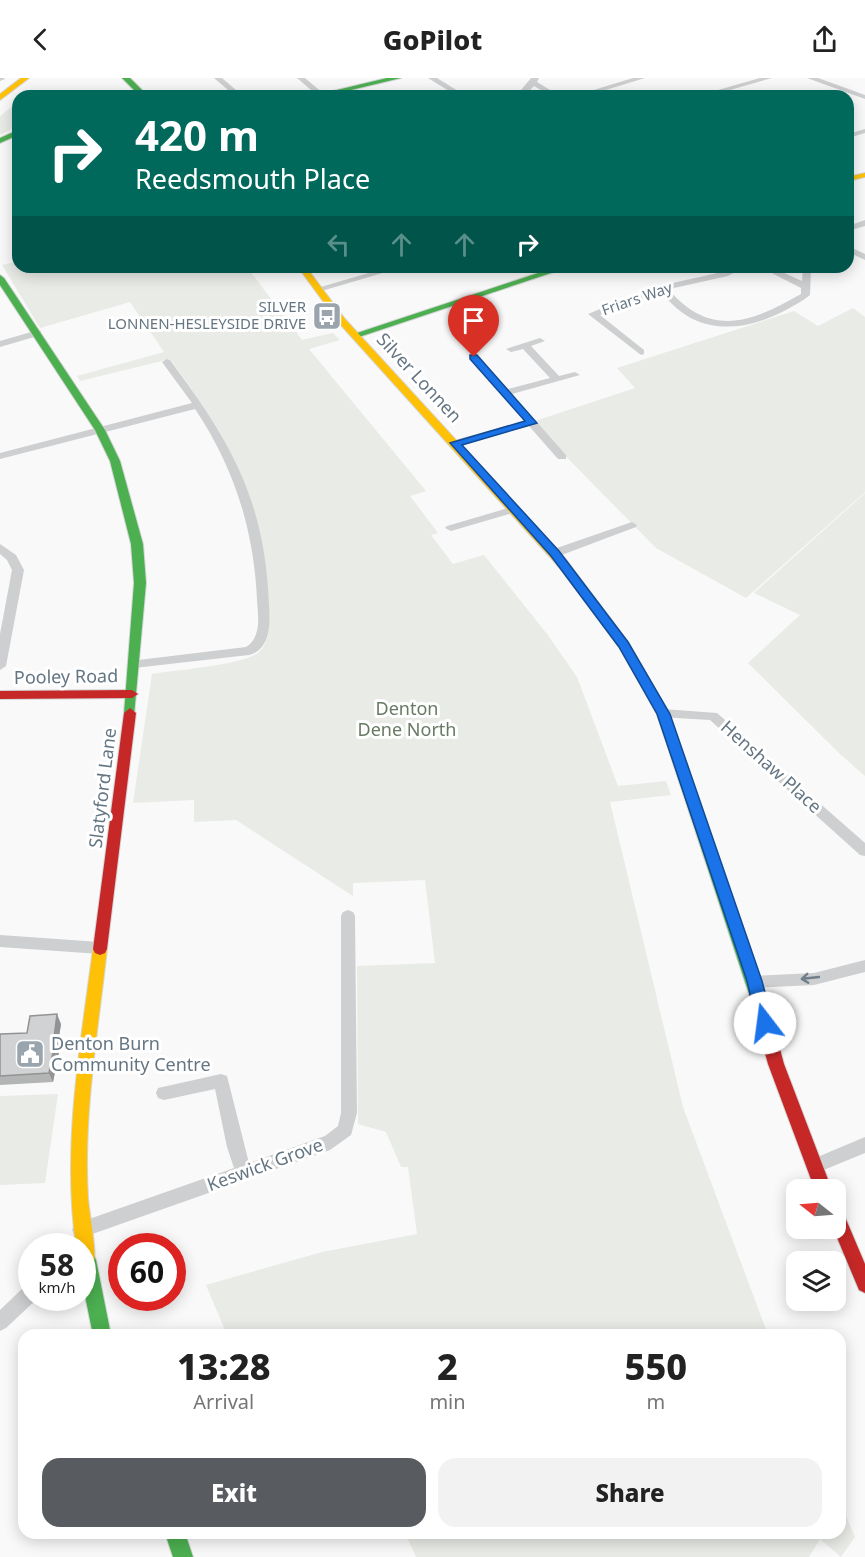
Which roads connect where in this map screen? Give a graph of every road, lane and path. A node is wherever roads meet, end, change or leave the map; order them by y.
1 (25, 78) edge
2 (41, 78) edge
3 (126, 78) edge
4 (218, 78) edge
5 (301, 78) edge
6 (397, 78) edge
7 (432, 78) edge
8 (641, 78) edge
9 (768, 78) edge
10 (811, 78) edge
11 (534, 81) edge
12 (26, 90) edge
13 (138, 90) edge
14 (232, 90) edge
15 (314, 90) edge
16 (342, 90) edge
17 (452, 90) edge
18 (547, 90) edge
19 (599, 90) edge
20 (723, 90) edge
21 (846, 90) edge
22 (854, 93) edge
23 (857, 94) junction
24 (854, 95) edge
25 (865, 97) edge
26 (0, 98) edge
27 (12, 101) edge
28 (0, 110) edge
29 (306, 273) edge
30 (377, 273) edge
31 (547, 273) edge
32 (728, 273) edge
33 (777, 273) edge
34 (806, 273) edge
35 (1, 282) edge
36 (805, 286) junction
37 (318, 289) junction
38 (665, 291) junction
39 (38, 333) junction
40 (356, 335) junction
41 (540, 341) dead end
42 (0, 344) edge
43 (525, 345) junction
44 (510, 349) dead end
45 (641, 352) dead end
46 (474, 357) dead end
47 (167, 362) dead end
48 (575, 375) dead end
49 (557, 380) junction
50 (506, 393) junction
51 (197, 405) junction
52 (532, 423) junction
53 (100, 430) junction
54 (455, 443) junction
55 (0, 456) edge
56 (562, 457) dead end
57 (515, 509) junction
58 (632, 525) dead end
59 (451, 528) dead end
60 (0, 548) edge
61 (555, 553) junction
62 (1, 663) edge
63 (134, 664) junction
64 (132, 694) junction
65 (1, 698) edge
66 (663, 714) junction
67 (865, 851) edge
68 (348, 916) dead end
69 (0, 941) edge
70 (100, 948) junction
71 (865, 966) edge
72 (754, 981) junction
73 (165, 1093) dead end
74 (865, 1145) edge
75 (814, 1166) junction
76 (244, 1173) junction
77 (819, 1179) edge
78 (81, 1230) junction
79 (81, 1233) edge
80 (846, 1239) edge
81 (865, 1284) edge
82 (18, 1305) edge
83 (96, 1310) edge
84 (0, 1322) edge
85 (101, 1329) edge
86 (177, 1539) edge
87 (183, 1557) edge

1 - 26 street
2 - 12 street
3 - 13 street
4 - 14 street
5 - 15 street
6 - 16 street
7 - 17 street
8 - 19 street
9 - 20 street
10 - 21 street
11 - 18 street
22 - 23 street
23 - 24 street
23 - 25 street
27 - 28 street
29 - 37 street, Silver Lonnen
30 - 37 street
31 - 40 street
32 - 38 street, Friars Way
33 - 36 street
34 - 36 street
35 - 39 street, Slatyford Lane
36 - 38 street
37 - 40 street, Silver Lonnen
38 - 45 street, Friars Way
39 - 42 street
39 - 53 street, Slatyford Lane
40 - 54 street, Silver Lonnen
41 - 43 street
43 - 44 street
43 - 49 street
46 - 50 street
47 - 51 street
48 - 49 street
49 - 50 street
50 - 52 street
51 - 53 street
51 - 63 street
52 - 54 street
52 - 56 street
53 - 55 street
53 - 63 street, Slatyford Lane
54 - 57 street, Silver Lonnen
57 - 59 street
57 - 61 street, Silver Lonnen
58 - 61 street
60 - 62 street
61 - 66 street, Silver Lonnen
63 - 64 street, Slatyford Lane
64 - 65 street, Pooley Road
64 - 70 street, Slatyford Lane
66 - 67 street, Henshaw Place
66 - 72 street, Silver Lonnen
68 - 76 street, Keswick Grove
69 - 70 street
70 - 78 street, Slatyford Lane
71 -> 72 street
72 - 75 street, Silver Lonnen
73 - 76 street
74 - 75 street
75 - 77 street, Silver Lonnen
76 - 78 street, Keswick Grove
78 - 79 street, Slatyford Lane
80 - 81 street
82 - 84 street
83 - 85 street, Slatyford Lane
86 - 87 street

